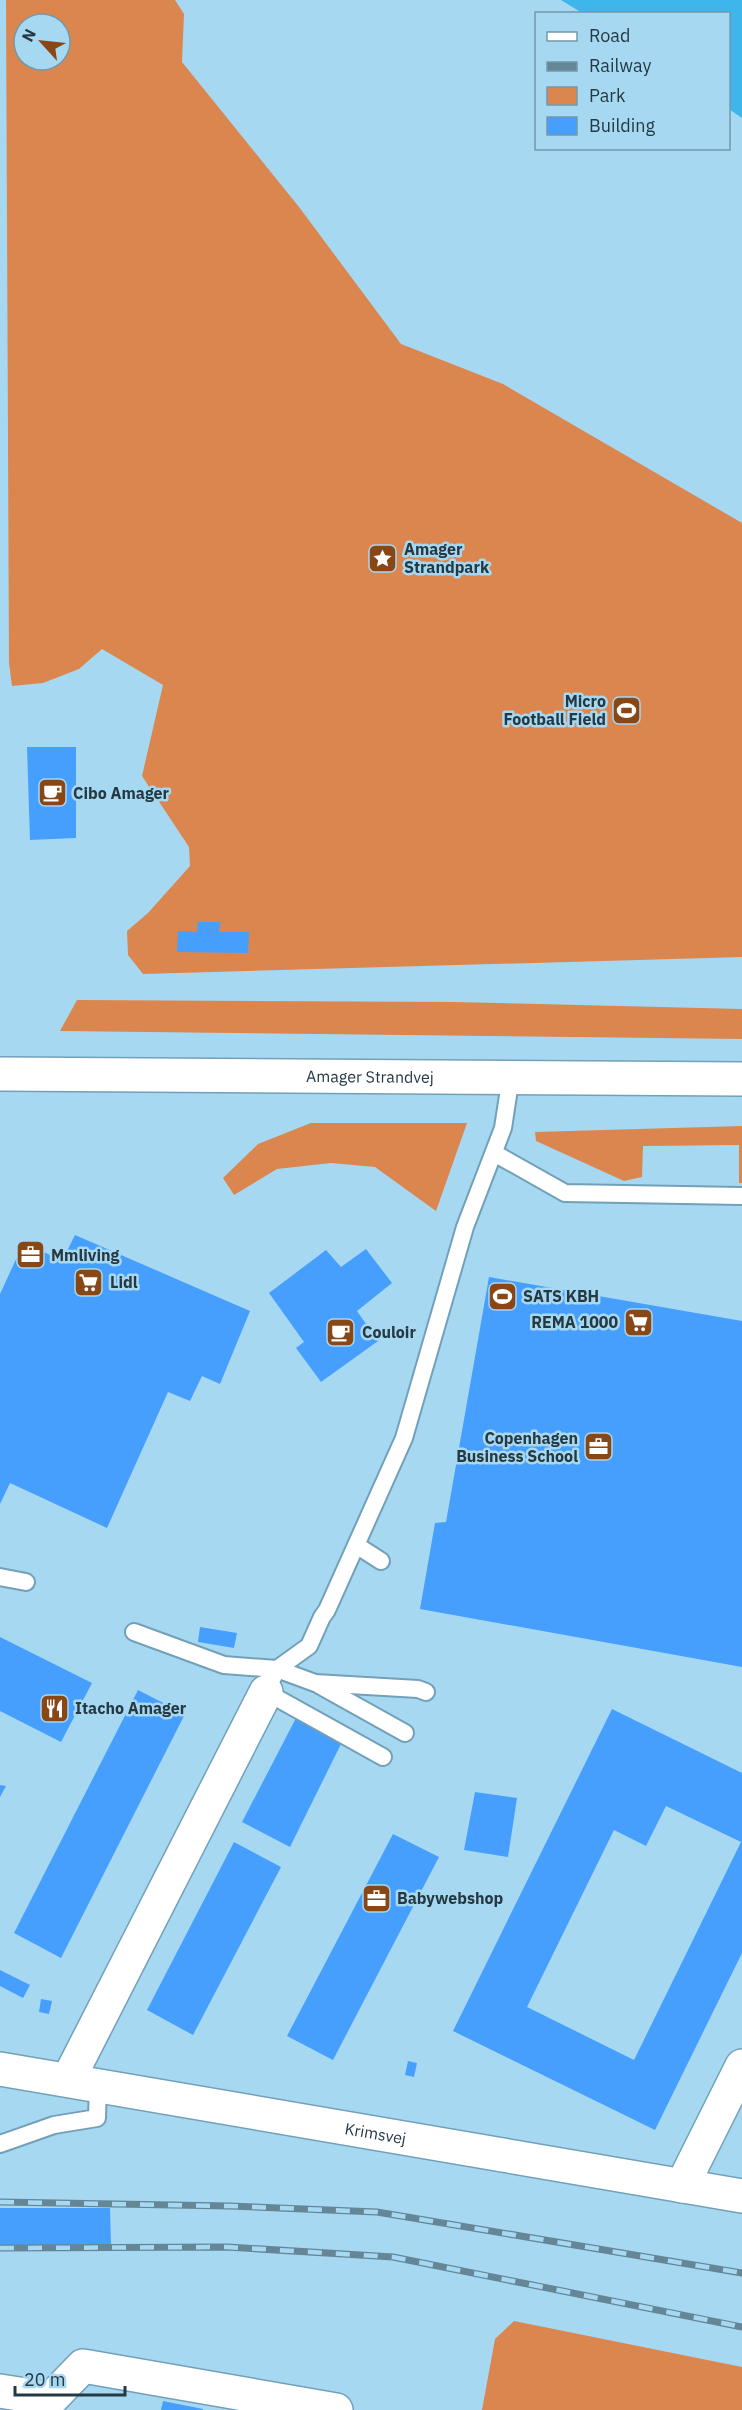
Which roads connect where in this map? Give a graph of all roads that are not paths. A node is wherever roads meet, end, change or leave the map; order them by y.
1 (0, 1074) edge
2 (511, 1076) junction
3 (742, 1079) edge
4 (494, 1153) junction
5 (742, 1196) edge
6 (356, 1545) junction
7 (381, 1561) dead end
8 (0, 1577) edge
9 (27, 1582) dead end
10 (134, 1632) dead end
11 (271, 1680) junction
12 (315, 1683) junction
13 (426, 1692) dead end
14 (405, 1733) dead end
15 (383, 1757) dead end
16 (742, 2066) edge
17 (0, 2069) edge
18 (83, 2083) junction
19 (0, 2144) edge
20 (682, 2186) junction
21 (742, 2196) edge
22 (82, 2366) junction
23 (0, 2391) edge
24 (74, 2410) edge
25 (336, 2410) edge

1 - 2 street, Amager Strandvej
2 - 3 street, Amager Strandvej
2 - 4 lane
4 - 5 lane
4 - 6 lane
6 - 7 lane
6 - 11 lane
8 - 9 lane
10 - 11 lane
11 - 12 lane
11 - 15 lane
11 - 18 street
12 - 13 lane
12 - 14 lane
16 - 20 street
17 - 18 street, Krimsvej
18 - 19 lane
18 - 20 street, Krimsvej
20 - 21 street, Krimsvej
22 - 23 street
22 - 24 street
22 - 25 street

